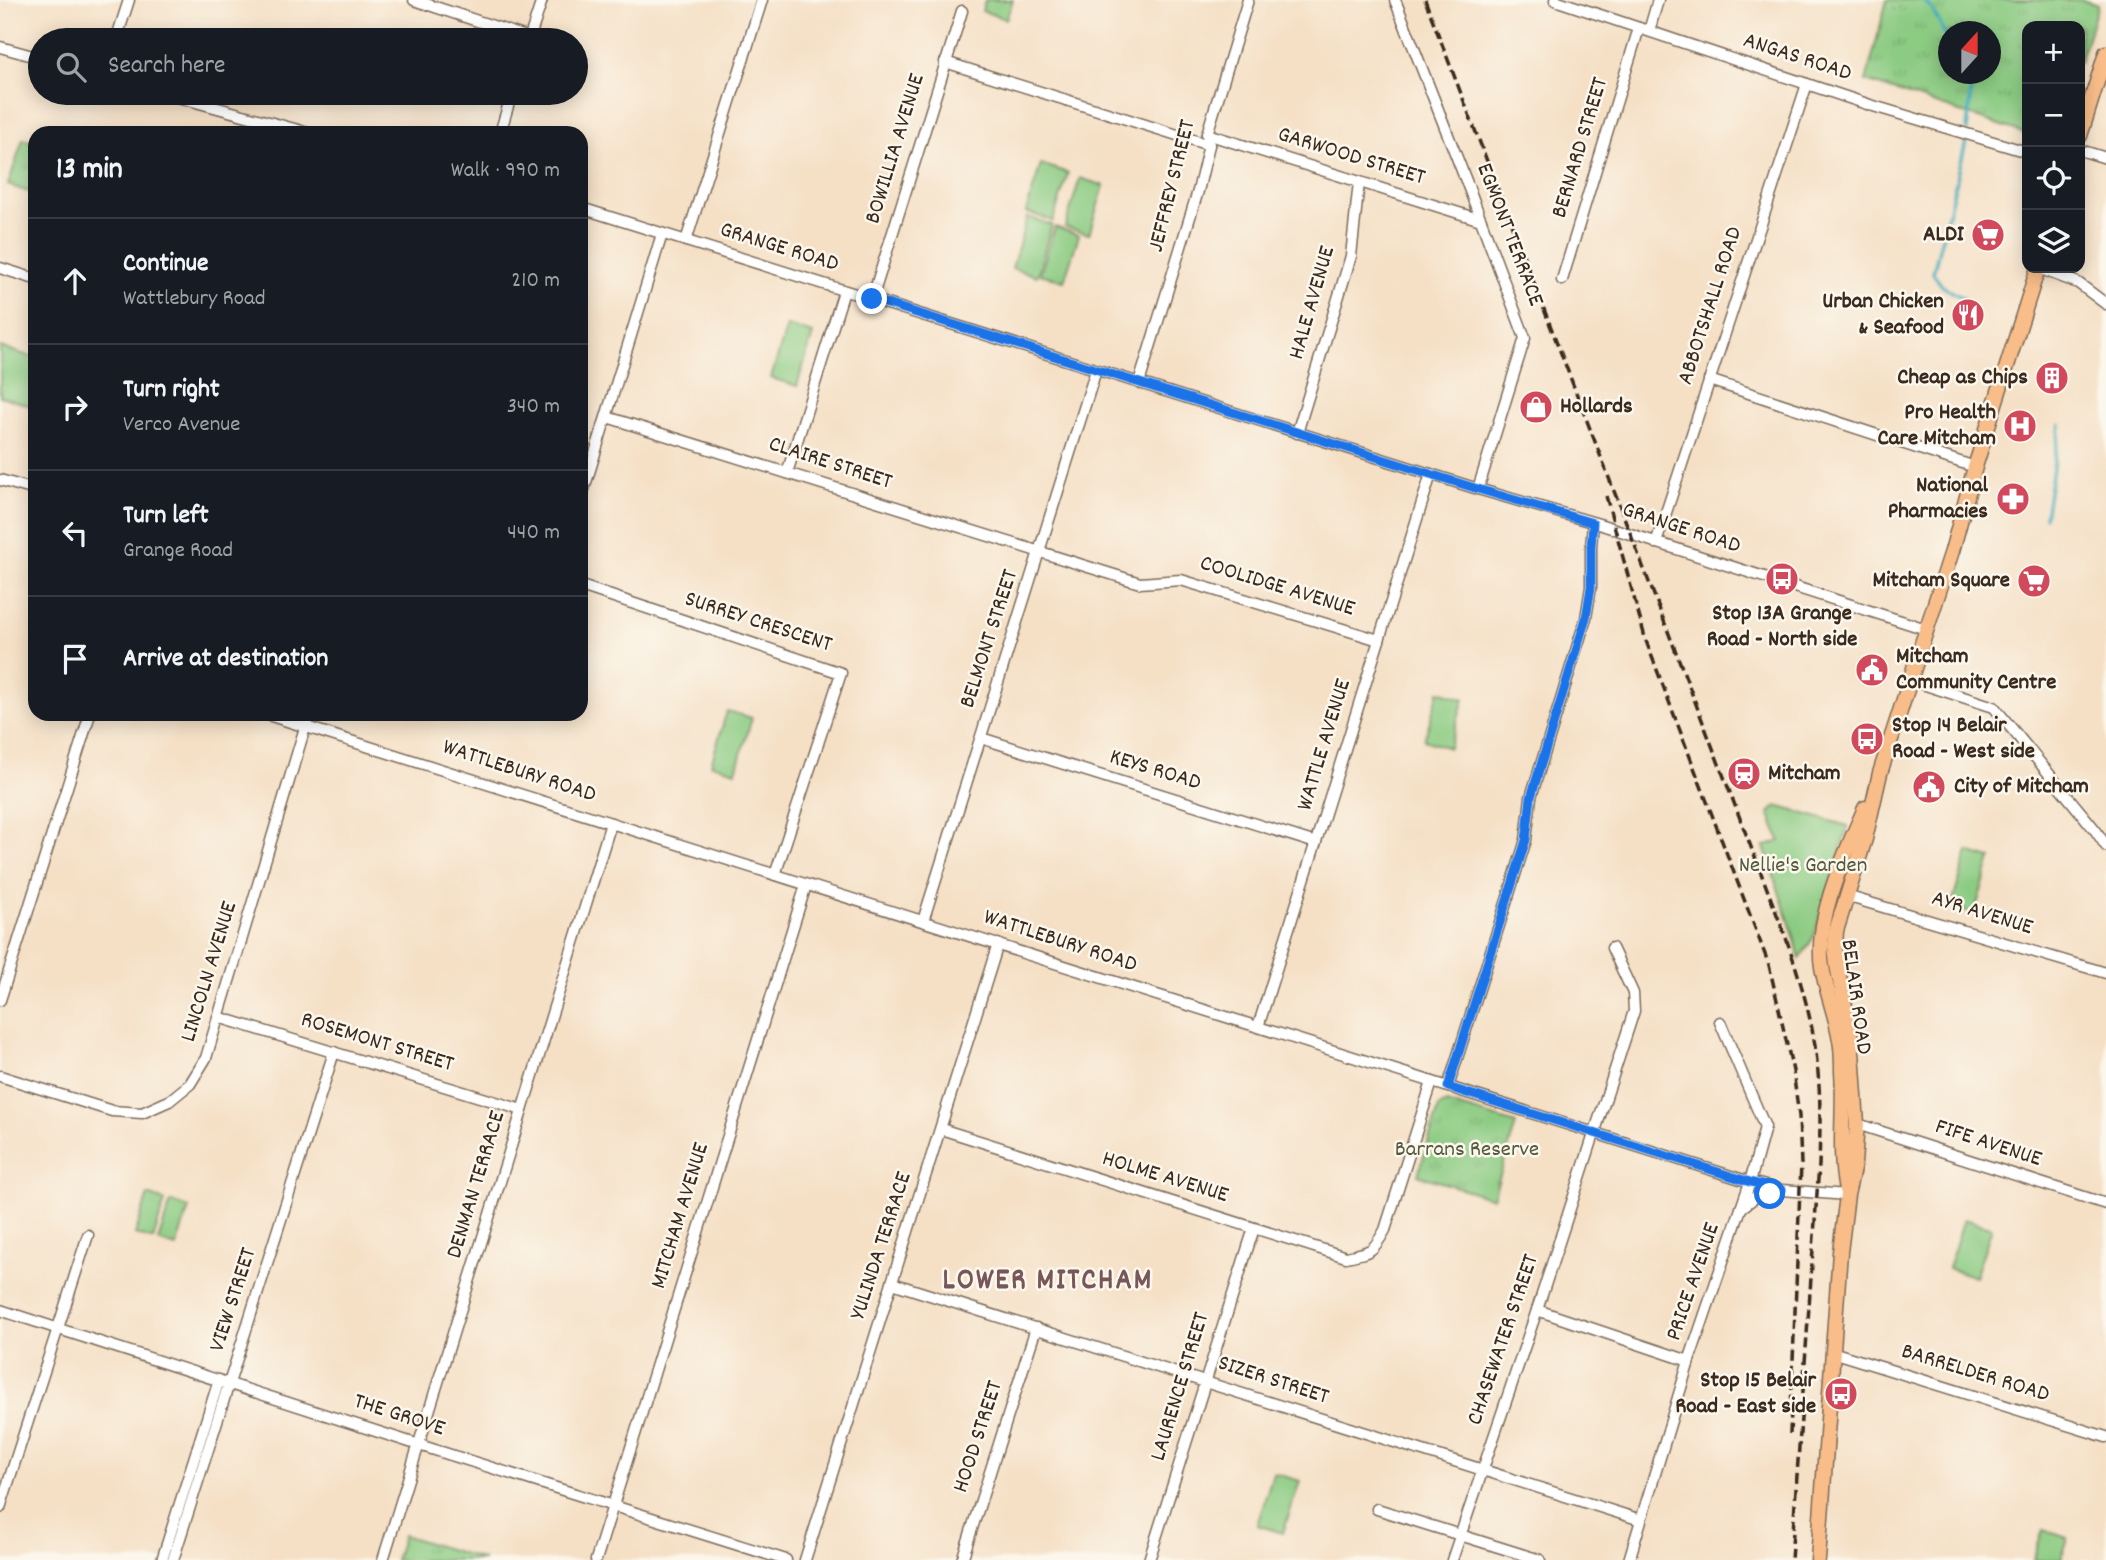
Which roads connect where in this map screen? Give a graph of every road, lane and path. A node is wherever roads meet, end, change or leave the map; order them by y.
1 (129, 0) edge
2 (414, 0) edge
3 (541, 0) edge
4 (762, 0) edge
5 (1248, 0) edge
6 (1395, 0) edge
7 (1556, 0) edge
8 (1658, 0) edge
9 (962, 11) dead end
10 (120, 28) edge
11 (497, 28) edge
12 (532, 28) edge
13 (1644, 29) junction
14 (0, 47) edge
15 (2106, 53) edge
16 (28, 55) edge
17 (945, 62) junction
18 (1807, 84) junction
19 (200, 105) edge
20 (508, 105) edge
21 (2085, 120) edge
22 (266, 126) edge
23 (502, 126) edge
24 (1208, 140) junction
25 (2022, 150) edge
26 (2085, 152) edge
27 (2103, 157) edge
28 (1359, 182) junction
29 (588, 210) edge
30 (1481, 220) junction
31 (662, 234) junction
32 (686, 241) junction
33 (0, 268) edge
34 (2036, 273) edge
35 (2052, 273) edge
36 (28, 277) edge
37 (1562, 280) dead end
38 (844, 291) junction
39 (872, 299) junction
40 (2106, 304) edge
41 (1096, 370) junction
42 (1709, 380) junction
43 (1139, 383) junction
44 (607, 417) junction
45 (1297, 432) junction
46 (1975, 467) junction
47 (787, 473) junction
48 (1431, 474) junction
49 (588, 477) edge
50 (0, 480) edge
51 (28, 488) edge
52 (1478, 489) junction
53 (1593, 523) junction
54 (1656, 543) junction
55 (1040, 553) junction
56 (588, 588) edge
57 (1926, 629) junction
58 (1379, 640) junction
59 (1910, 680) junction
60 (88, 721) edge
61 (287, 721) edge
62 (307, 721) edge
63 (305, 727) junction
64 (981, 738) junction
65 (1880, 773) junction
66 (611, 823) junction
67 (1316, 843) junction
68 (2106, 846) edge
69 (775, 875) junction
70 (806, 885) junction
71 (1846, 896) junction
72 (923, 921) junction
73 (998, 944) junction
74 (1612, 948) dead end
75 (2106, 973) edge
76 (0, 1000) edge
77 (219, 1017) junction
78 (1720, 1022) dead end
79 (1258, 1027) junction
80 (334, 1052) junction
81 (0, 1076) edge
82 (1432, 1082) junction
83 (1448, 1087) junction
84 (522, 1110) junction
85 (1857, 1124) junction
86 (941, 1129) junction
87 (1595, 1133) junction
88 (1750, 1182) junction
89 (1782, 1190) junction
90 (1847, 1195) junction
91 (2106, 1203) edge
92 (1741, 1209) junction
93 (1254, 1228) junction
94 (88, 1235) dead end
95 (892, 1283) junction
96 (0, 1310) edge
97 (1537, 1310) junction
98 (57, 1328) junction
99 (1036, 1328) junction
100 (1832, 1352) junction
101 (1689, 1361) junction
102 (1205, 1381) junction
103 (224, 1382) junction
104 (2106, 1437) edge
105 (419, 1445) junction
106 (1483, 1469) junction
107 (613, 1507) junction
108 (0, 1508) edge
109 (1377, 1509) dead end
110 (1641, 1520) junction
111 (1459, 1535) junction
112 (162, 1560) edge
113 (173, 1560) edge
114 (383, 1560) edge
115 (596, 1560) edge
116 (786, 1560) edge
117 (805, 1560) edge
118 (962, 1560) edge
119 (1149, 1560) edge
120 (1452, 1560) edge
121 (1540, 1560) edge
122 (1629, 1560) edge
123 (1818, 1560) edge

1 - 10 street
2 - 11 street
3 - 12 street
4 - 32 street
5 - 24 street, JEFFREY STREET
6 - 30 street, EGMONT TERRACE
7 - 13 street, ANGAS ROAD
8 - 13 street, BERNARD STREET
9 - 17 street, BOWILLIA AVENUE
13 - 18 street, ANGAS ROAD
13 - 37 street, BERNARD STREET
14 - 16 street
15 - 21 main road
17 - 24 street, GARWOOD STREET
17 - 39 street, BOWILLIA AVENUE
18 - 25 street, ANGAS ROAD
18 - 42 street, ABBOTSHALL ROAD
19 - 22 street
20 - 23 street
24 - 28 street, GARWOOD STREET
24 - 43 street, JEFFREY STREET
26 - 27 street
28 - 30 street, GARWOOD STREET
28 - 45 street, HALE AVENUE
29 - 31 street, GRANGE ROAD
30 - 52 street, EGMONT TERRACE
31 - 32 street, GRANGE ROAD
31 - 44 street
32 - 38 street, GRANGE ROAD
33 - 36 street
34 - 46 main road, BELAIR ROAD
35 - 40 street
38 - 39 street, GRANGE ROAD
38 - 47 street
39 - 41 street, GRANGE ROAD
41 - 43 street, GRANGE ROAD
41 - 55 street, BELMONT STREET
42 - 46 street
42 - 54 street, ABBOTSHALL ROAD
43 - 45 street, GRANGE ROAD
44 - 47 street, CLAIRE STREET
44 - 49 street
45 - 48 street, GRANGE ROAD
46 - 57 main road, BELAIR ROAD
47 - 55 street, CLAIRE STREET
48 - 52 street, GRANGE ROAD
48 - 58 street, WATTLE AVENUE
50 - 51 street
52 - 53 street, GRANGE ROAD
53 - 54 street, GRANGE ROAD
53 - 83 street
54 - 57 street, GRANGE ROAD
55 - 58 street, COOLIDGE AVENUE
55 - 64 street, BELMONT STREET
56 - 69 street, SURREY CRESCENT
57 - 59 main road, BELAIR ROAD
58 - 67 street, WATTLE AVENUE
59 - 65 main road, BELAIR ROAD
59 - 68 street
60 - 76 street
61 - 63 street, WATTLEBURY ROAD
62 - 63 street, LINCOLN AVENUE
63 - 66 street, WATTLEBURY ROAD
63 - 77 street, LINCOLN AVENUE
64 - 67 street, KEYS ROAD
64 - 72 street, BELMONT STREET
65 - 71 main road, BELAIR ROAD
65 - 90 main road, BELAIR ROAD
66 - 69 street, WATTLEBURY ROAD
66 - 84 street, DENMAN TERRACE
67 - 79 street, WATTLE AVENUE
69 - 70 street, WATTLEBURY ROAD
70 - 72 street, WATTLEBURY ROAD
70 - 107 street, MITCHAM AVENUE
71 - 75 street, AYR AVENUE
71 - 85 main road, BELAIR ROAD
72 - 73 street, WATTLEBURY ROAD
73 - 79 street, WATTLEBURY ROAD
73 - 86 street, YULINDA TERRACE
74 - 87 street, CHASEWATER STREET
77 - 80 street, ROSEMONT STREET
77 - 81 street, LINCOLN AVENUE
78 - 88 street, PRICE AVENUE
79 - 82 street, WATTLEBURY ROAD
80 - 84 street, ROSEMONT STREET
80 - 103 street, VIEW STREET
82 - 83 street, WATTLEBURY ROAD
82 - 93 street, HOLME AVENUE
83 - 87 street, WATTLEBURY ROAD
84 - 105 street, DENMAN TERRACE
85 - 90 main road, BELAIR ROAD
85 - 91 street, FIFE AVENUE
86 - 93 street, HOLME AVENUE
86 - 95 street, YULINDA TERRACE
87 - 88 street, WATTLEBURY ROAD
87 - 97 street, CHASEWATER STREET
88 - 89 street, WATTLEBURY ROAD
88 - 92 street, PRICE AVENUE
89 - 90 street, WATTLEBURY ROAD
89 - 92 street
90 - 100 main road, BELAIR ROAD
92 - 101 street, PRICE AVENUE
93 - 102 street, LAURENCE STREET
94 - 98 street
95 - 99 street, SIZER STREET
95 - 117 street, YULINDA TERRACE
96 - 98 street, THE GROVE
97 - 101 street
97 - 106 street, CHASEWATER STREET
98 - 103 street, THE GROVE
98 - 108 street
99 - 102 street, SIZER STREET
99 - 118 street, HOOD STREET
100 - 104 street, BARRELDER ROAD
100 - 123 main road, BELAIR ROAD
101 - 110 street, PRICE AVENUE
102 - 106 street, SIZER STREET
102 - 119 street, LAURENCE STREET
103 - 105 street, THE GROVE
103 - 112 street, VIEW STREET
103 - 113 street, VIEW STREET
105 - 107 street, THE GROVE
105 - 114 street, DENMAN TERRACE
106 - 110 street, SIZER STREET
106 - 111 street, CHASEWATER STREET
107 - 115 street, MITCHAM AVENUE
107 - 116 street, THE GROVE
109 - 111 street
110 - 122 street, PRICE AVENUE
111 - 120 street, CHASEWATER STREET
111 - 121 street

